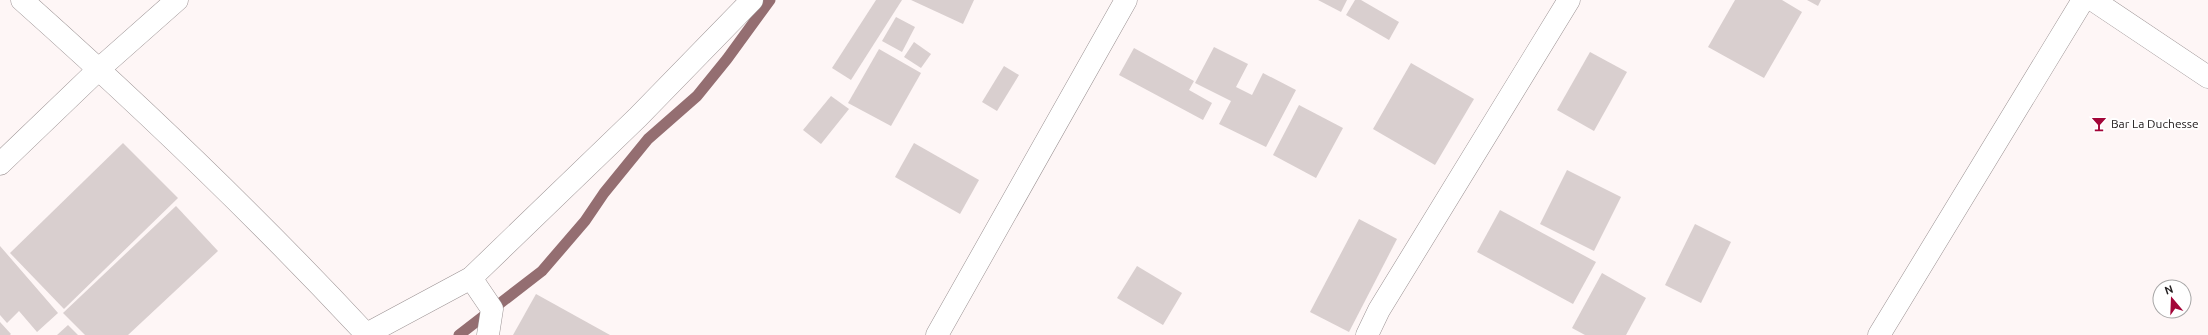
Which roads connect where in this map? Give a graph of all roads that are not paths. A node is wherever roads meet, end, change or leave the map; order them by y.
1 (22, 0) edge
2 (177, 0) edge
3 (752, 0) edge
4 (1126, 0) edge
5 (1569, 0) edge
6 (2083, 0) edge
7 (2093, 0) edge
8 (99, 69) junction
9 (2208, 77) edge
10 (0, 164) edge
11 (471, 278) junction
12 (365, 334) edge
13 (488, 335) edge
14 (937, 335) edge
15 (1367, 335) edge
16 (1879, 335) edge

1 - 8 street
2 - 8 street
3 - 11 street
4 - 14 street
5 - 15 street
6 - 16 street
7 - 9 street
8 - 10 street
8 - 12 street
11 - 12 street
11 - 13 street

